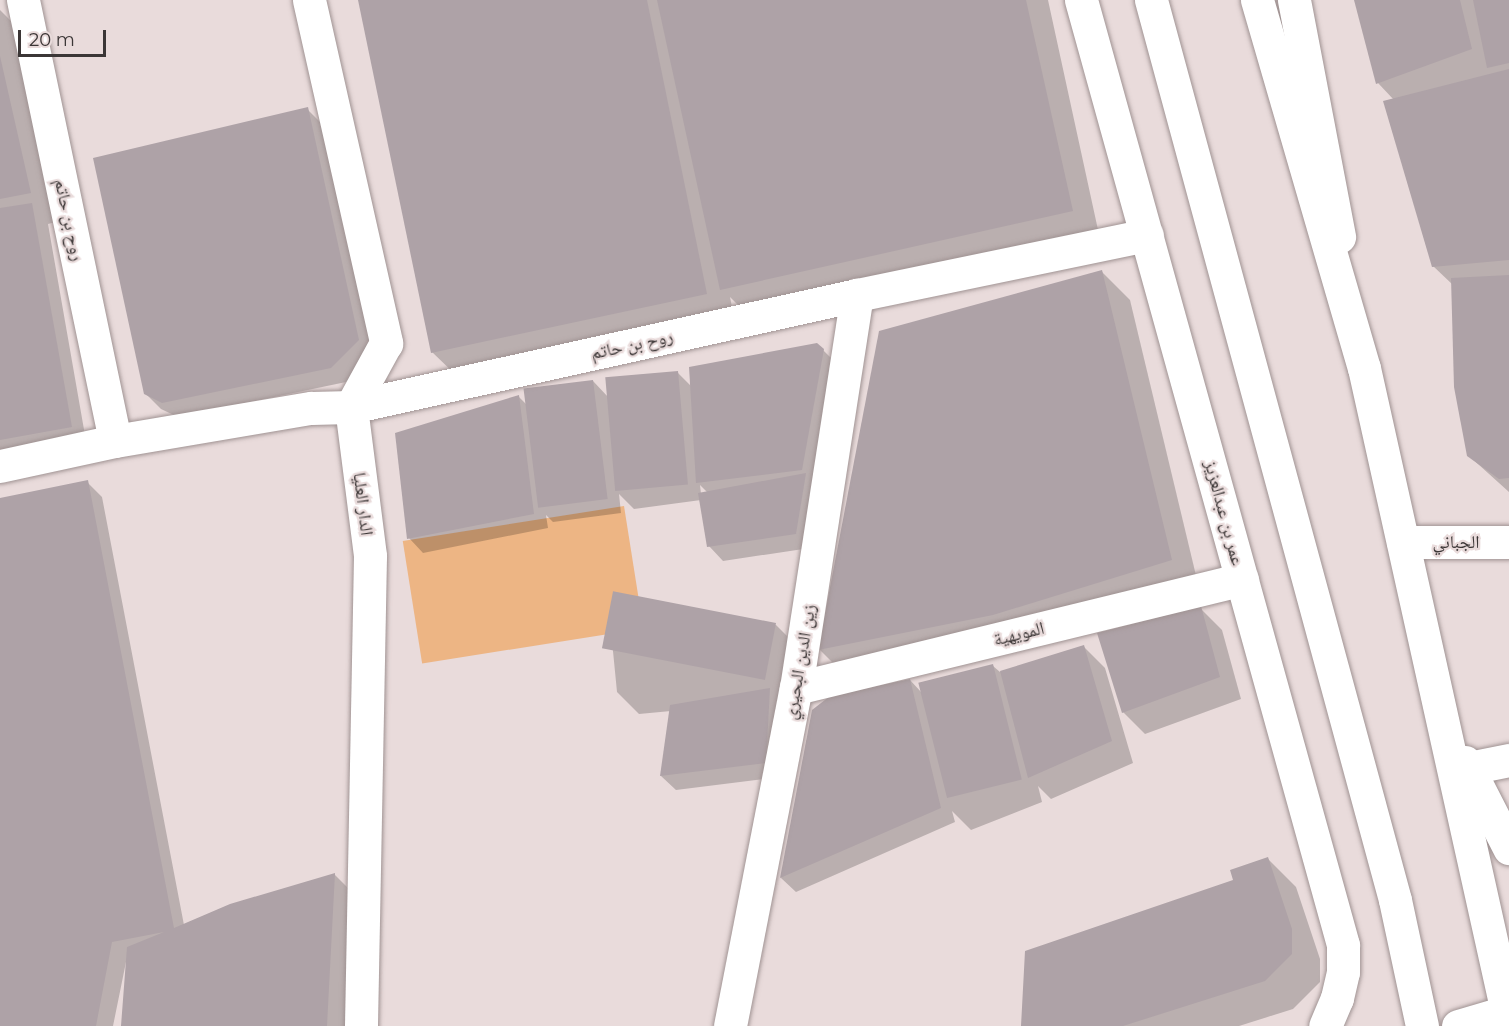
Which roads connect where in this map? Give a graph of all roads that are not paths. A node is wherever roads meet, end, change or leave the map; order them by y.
1 (23, 0) edge
2 (309, 0) edge
3 (1081, 0) edge
4 (1151, 0) edge
5 (1257, 0) edge
6 (1294, 0) edge
7 (1147, 235) junction
8 (857, 295) junction
9 (1364, 368) junction
10 (351, 407) junction
11 (116, 441) junction
12 (0, 466) edge
13 (1403, 542) junction
14 (1509, 542) edge
15 (1242, 579) junction
16 (796, 688) junction
17 (1443, 718) junction
18 (1509, 760) edge
19 (1469, 768) junction
20 (1505, 830) edge
21 (1508, 1015) edge
22 (362, 1026) edge
23 (730, 1026) edge
24 (1325, 1026) edge
25 (1422, 1026) edge
26 (1458, 1026) edge

1 - 11 street, روح بن حاتم
2 - 10 street
3 - 7 street, عمر بن عبدالعزيز
4 - 25 street
5 - 9 street
6 - 9 street
7 - 8 street, روح بن حاتم
7 - 15 street, عمر بن عبدالعزيز
8 - 10 street, روح بن حاتم
8 - 16 street, زين الدين البحيري
9 - 13 street
10 - 11 street, روح بن حاتم
10 - 22 street, الدار العليا
11 - 12 street, روح بن حاتم
13 - 14 street, الجباني
13 - 17 street
15 - 16 street, المويهية
15 - 24 street, عمر بن عبدالعزيز
16 - 23 street, زين الدين البحيري
17 - 19 street
17 - 21 street
18 - 19 street
19 - 20 street
21 - 26 street

